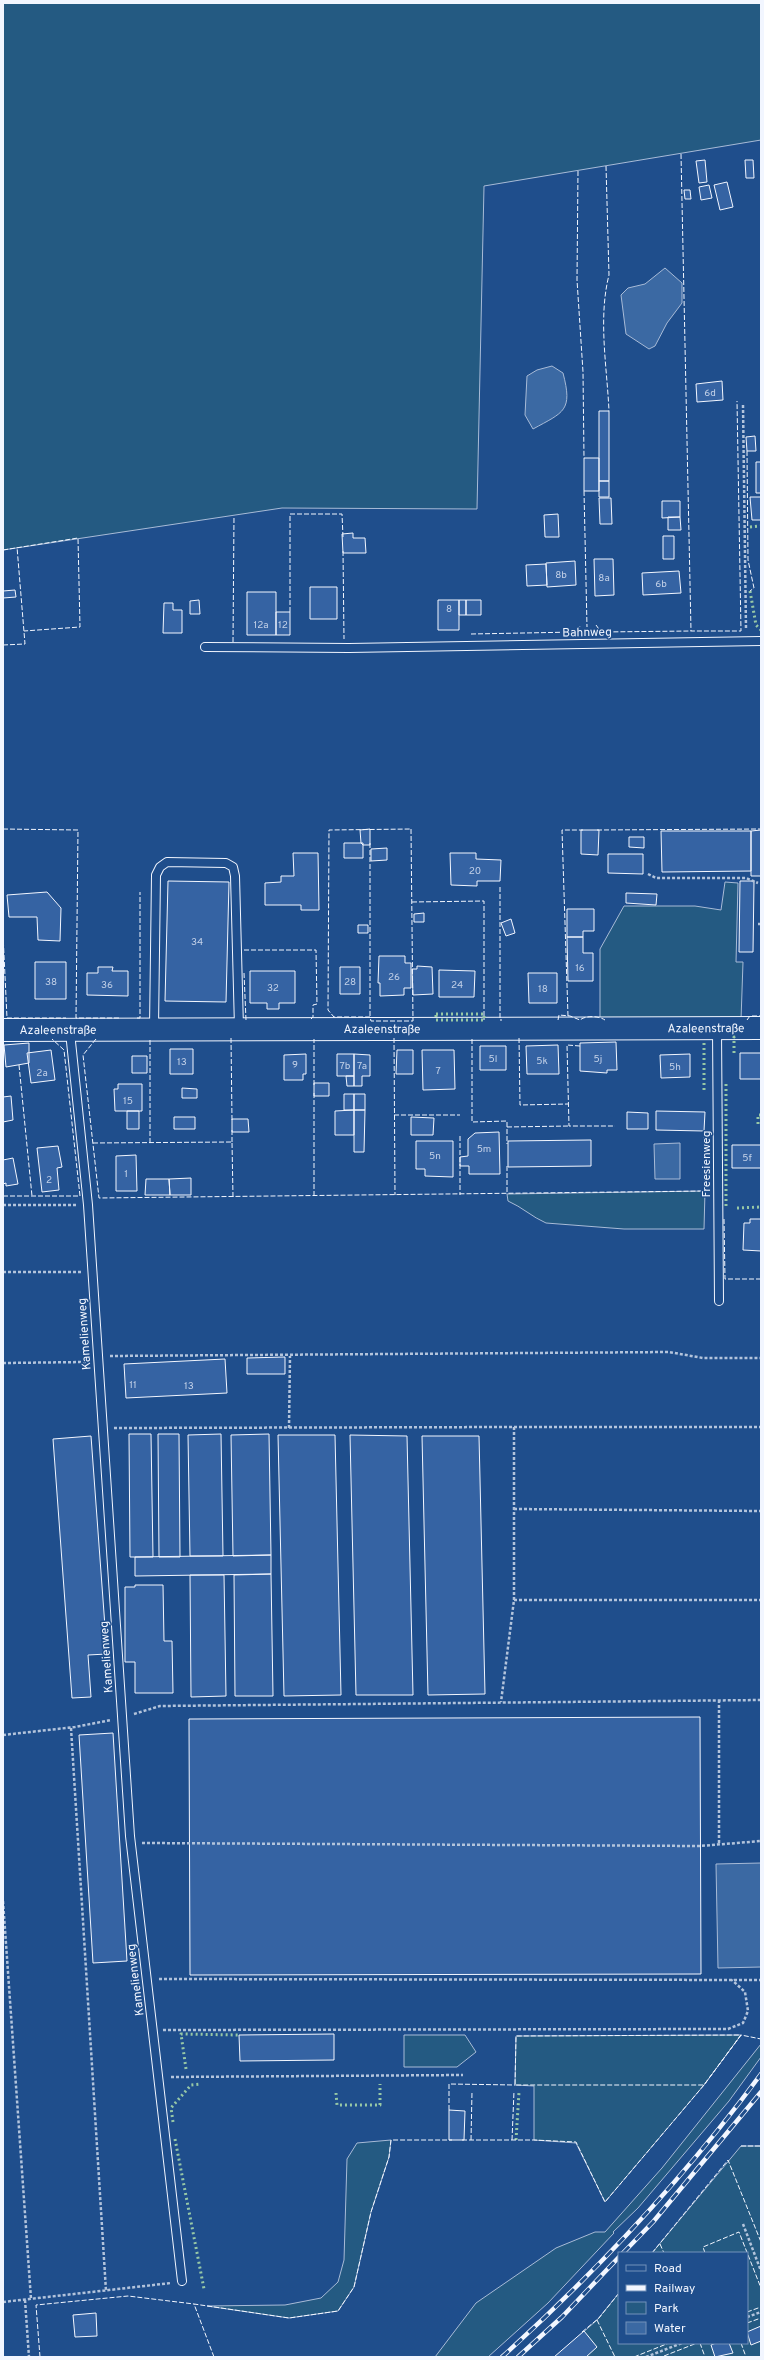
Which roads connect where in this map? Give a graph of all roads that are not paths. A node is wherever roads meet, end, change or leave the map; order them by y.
1 (761, 641) edge
2 (205, 647) dead end
3 (717, 1028) junction
4 (761, 1028) edge
5 (154, 1029) junction
6 (239, 1029) junction
7 (3, 1030) edge
8 (70, 1030) junction
9 (719, 1301) dead end
10 (182, 2282) road end

1 - 2 lane, Bahnweg
3 - 4 street, Azaleenstraße
3 - 6 street, Azaleenstraße
3 - 9 lane, Freesienweg
5 - 6 street, Azaleenstraße
5 - 6 lane
5 - 8 street, Azaleenstraße
7 - 8 street, Azaleenstraße
8 - 10 lane, Kamelienweg

